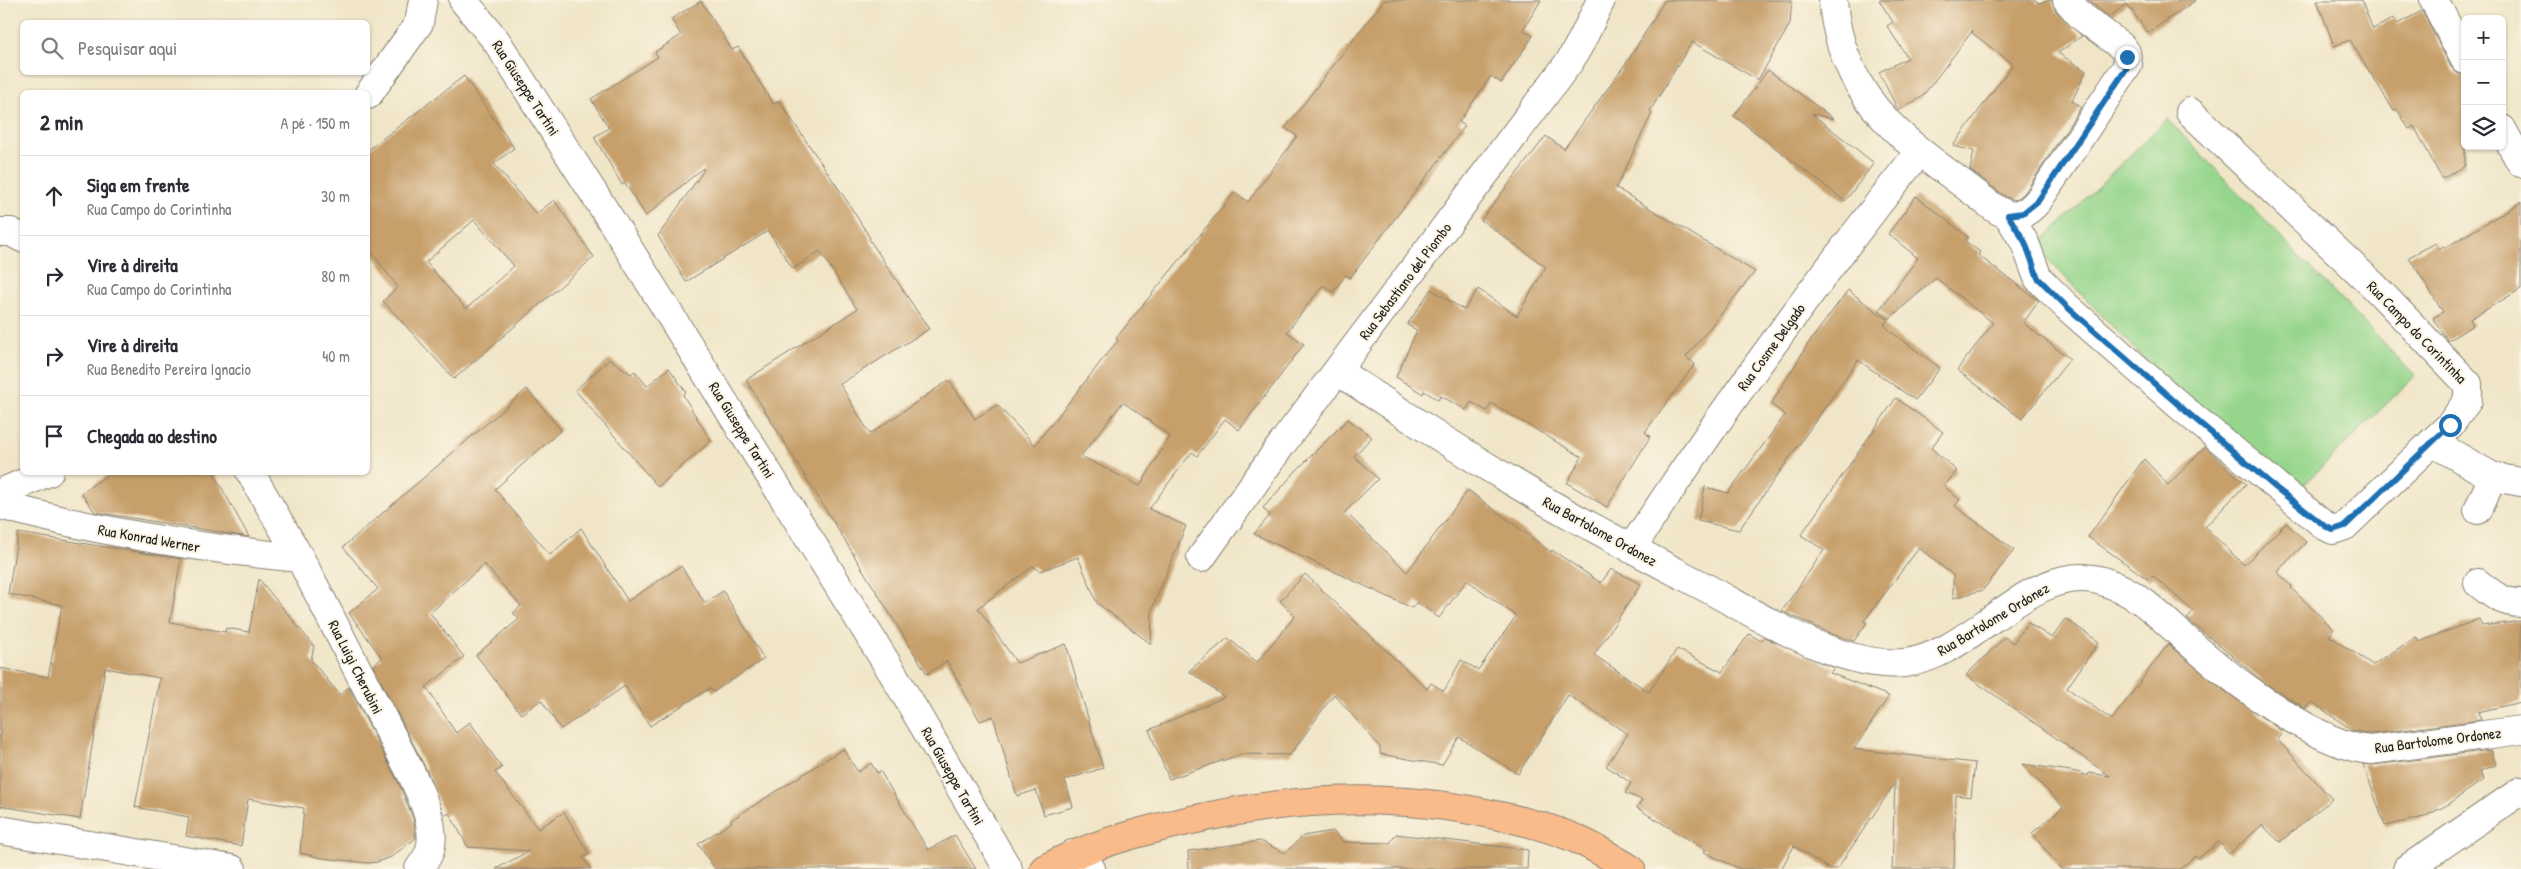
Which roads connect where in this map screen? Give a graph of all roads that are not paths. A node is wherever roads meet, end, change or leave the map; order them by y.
1 (424, 0) edge
2 (463, 0) edge
3 (1601, 0) edge
4 (1833, 0) edge
5 (2067, 0) edge
6 (2434, 0) edge
7 (2461, 52) edge
8 (370, 92) edge
9 (2190, 112) dead end
10 (2506, 136) edge
11 (1919, 152) junction
12 (2521, 163) edge
13 (2008, 215) junction
14 (0, 232) edge
15 (20, 237) edge
16 (1336, 371) junction
17 (2432, 442) junction
18 (42, 475) edge
19 (252, 475) edge
20 (2492, 477) junction
21 (2521, 482) edge
22 (0, 493) edge
23 (0, 505) edge
24 (2478, 510) dead end
25 (1631, 549) junction
26 (300, 558) junction
27 (1201, 558) dead end
28 (2478, 583) dead end
29 (2521, 603) edge
30 (2521, 730) edge
31 (2521, 791) edge
32 (0, 830) edge
33 (1082, 861) edge
34 (232, 869) edge
35 (419, 869) edge
36 (1008, 869) edge
37 (1044, 869) edge
38 (1631, 869) edge
39 (2407, 869) edge

1 - 8 street
2 - 36 street, Rua Giuseppe Tartini
3 - 16 street, Rua Sebastiano del Piombo
4 - 11 street
5 - 13 street
6 - 7 street
9 - 17 street, Rua Campo do Corintinha
10 - 12 street
11 - 13 street
11 - 25 street, Rua Cosme Delgado
13 - 17 street, Rua Campo do Corintinha
14 - 15 street
16 - 25 street, Rua Bartolome Ordonez
16 - 27 street, Rua Sebastiano del Piombo
17 - 20 street
18 - 22 street
19 - 26 street, Rua Luigi Cherubini
20 - 21 street
20 - 24 street
23 - 26 street, Rua Konrad Werner
25 - 30 street, Rua Bartolome Ordonez
26 - 35 street, Rua Luigi Cherubini
28 - 29 street
31 - 39 street
32 - 34 street
33 - 37 main road
33 - 38 main road

